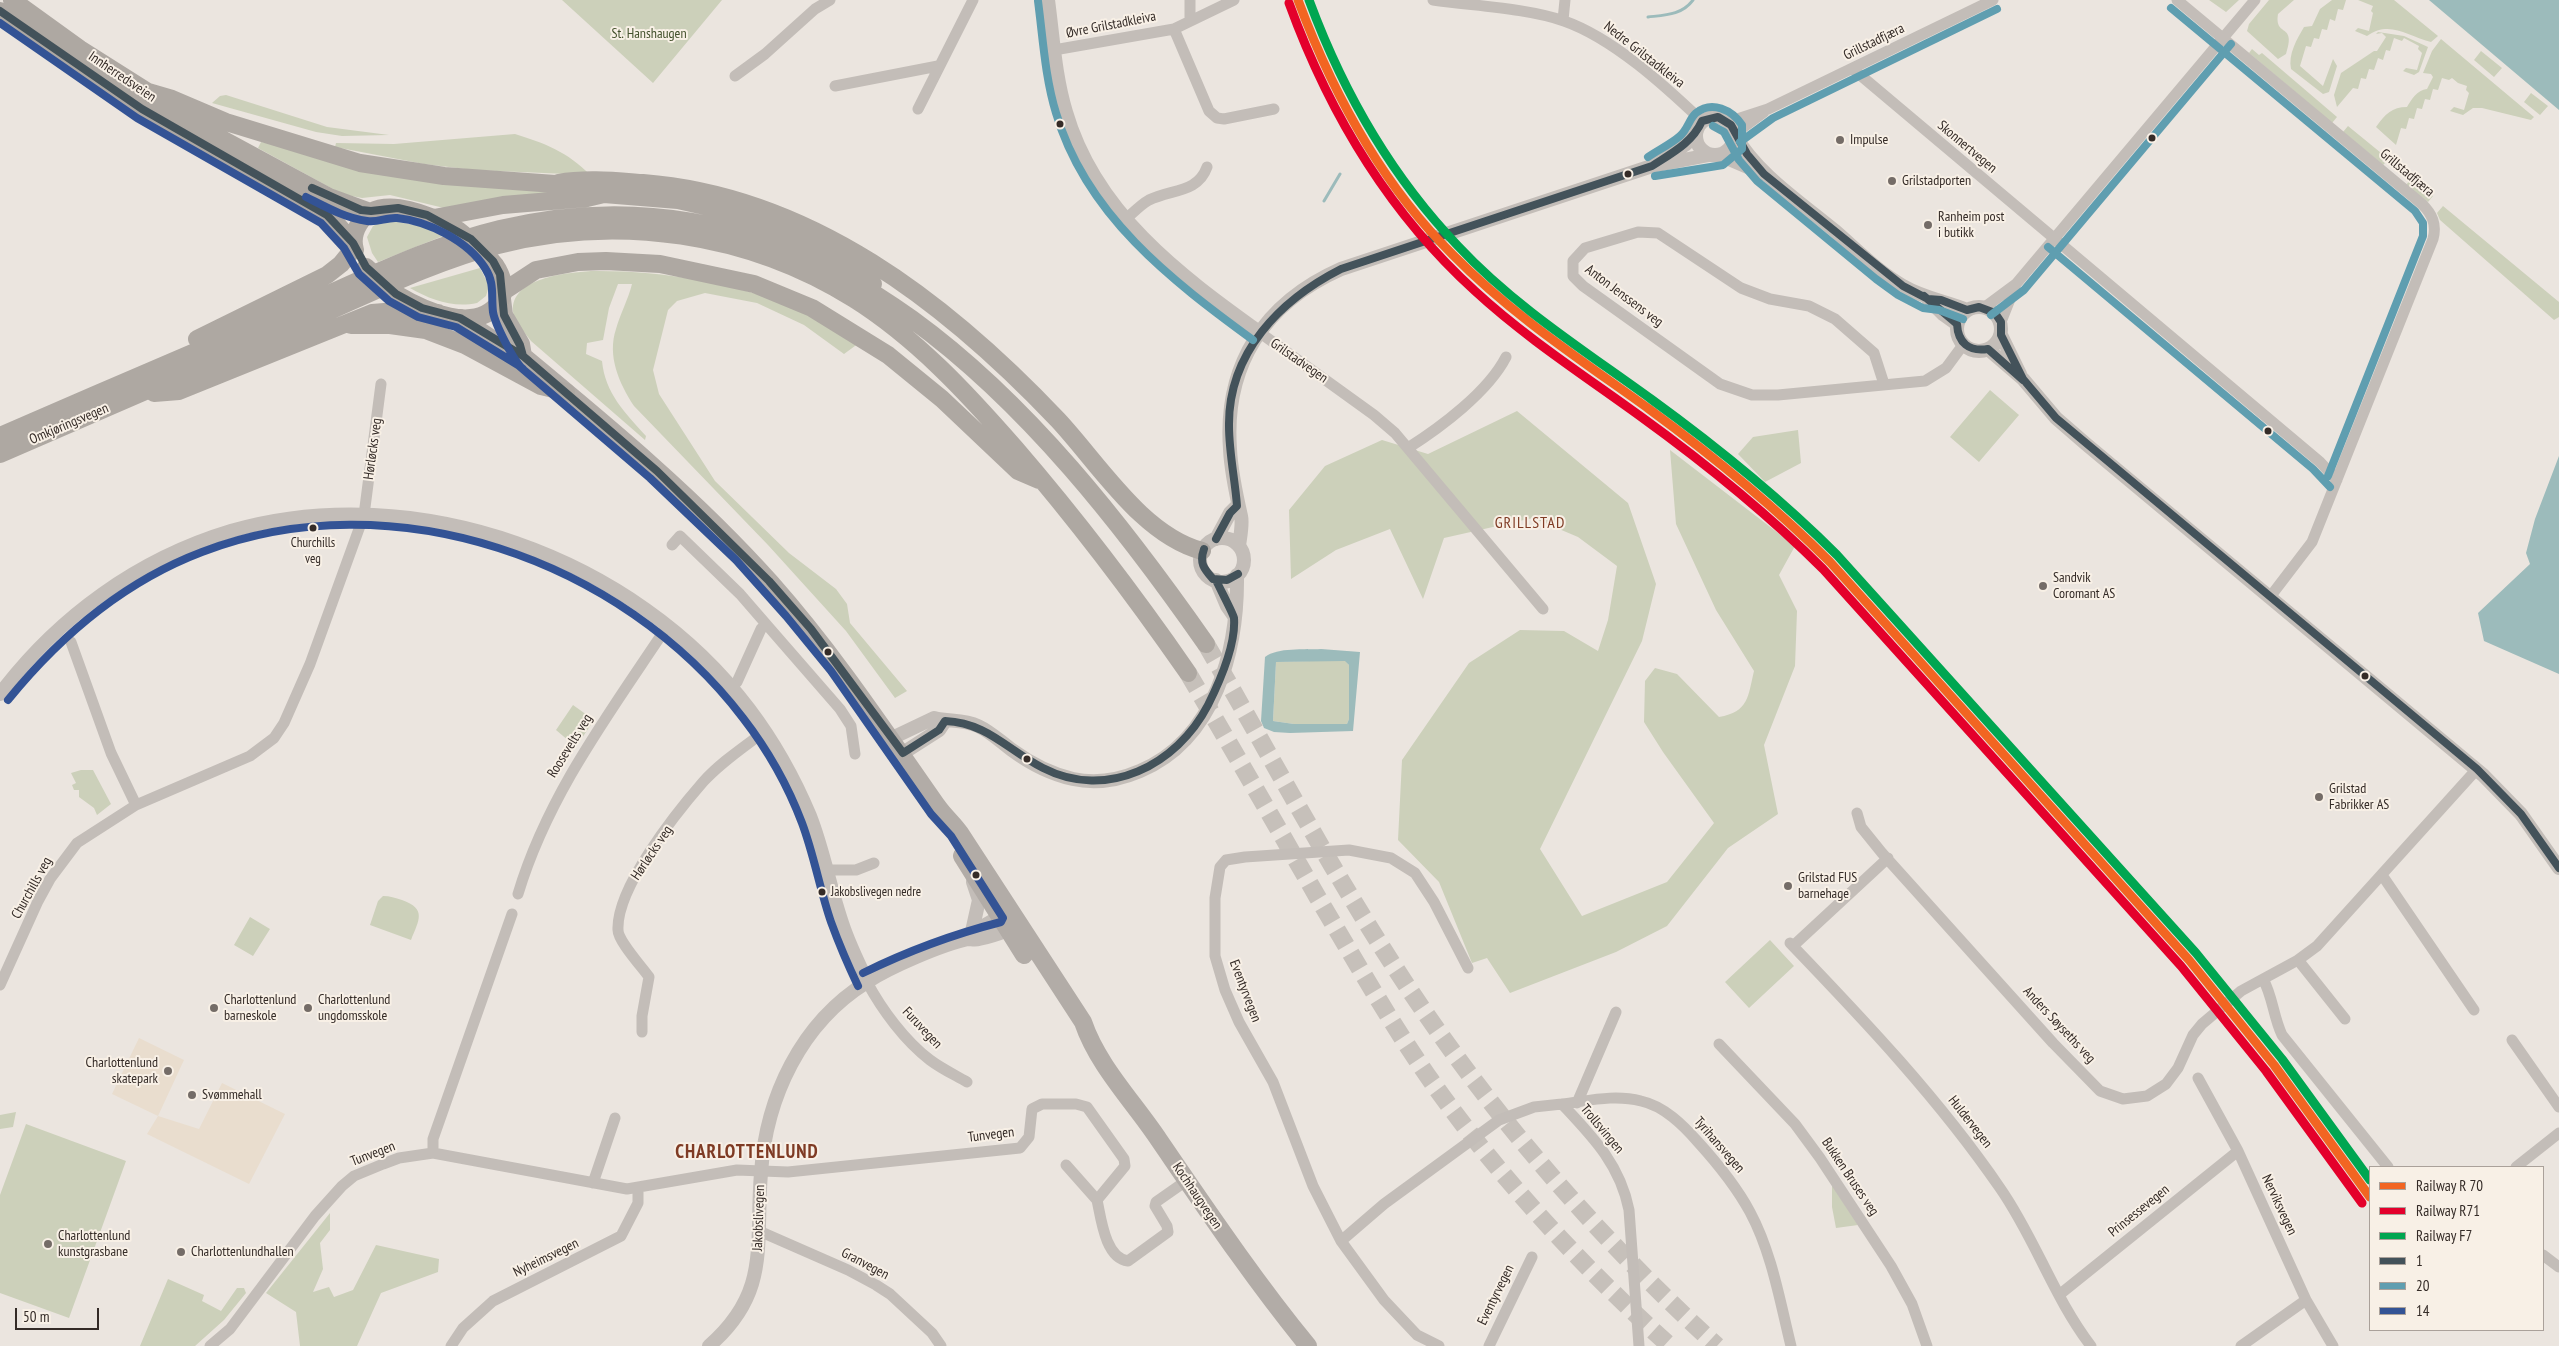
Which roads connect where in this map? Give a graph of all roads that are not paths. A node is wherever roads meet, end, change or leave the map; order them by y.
1 (12, 0) edge
2 (830, 0) edge
3 (973, 0) edge
4 (1048, 0) edge
5 (1190, 0) edge
6 (1234, 0) edge
7 (1432, 0) edge
8 (1566, 0) edge
9 (1993, 0) edge
10 (2177, 0) edge
11 (2255, 0) edge
12 (0, 11) edge
13 (1563, 20) junction
14 (1190, 21) junction
15 (1174, 29) junction
16 (2222, 38) junction
17 (1054, 50) junction
18 (938, 66) junction
19 (1853, 69) junction
20 (735, 76) dead end
21 (835, 86) dead end
22 (148, 92) junction
23 (918, 109) dead end
24 (1274, 109) dead end
25 (1702, 121) junction
26 (1731, 128) junction
27 (1696, 134) junction
28 (1715, 155) junction
29 (1652, 166) junction
30 (1208, 167) dead end
31 (1764, 174) junction
32 (558, 183) junction
33 (604, 194) junction
34 (370, 212) junction
35 (434, 218) junction
36 (1126, 220) junction
37 (2054, 240) junction
38 (354, 245) junction
39 (2016, 284) junction
40 (503, 295) junction
41 (1928, 299) junction
42 (1985, 307) junction
43 (899, 309) junction
44 (1967, 310) junction
45 (438, 313) junction
46 (460, 318) junction
47 (343, 324) junction
48 (1957, 324) junction
49 (2000, 329) junction
50 (1259, 332) junction
51 (1963, 345) junction
52 (1988, 349) junction
53 (523, 356) junction
54 (1506, 357) dead end
55 (2023, 380) junction
56 (381, 384) dead end
57 (1884, 384) junction
58 (136, 386) junction
59 (566, 392) junction
60 (0, 436) edge
61 (1408, 448) junction
62 (0, 454) edge
63 (2337, 480) junction
64 (1044, 482) junction
65 (1237, 506) junction
66 (364, 514) junction
67 (1216, 539) junction
68 (672, 545) dead end
69 (1239, 546) junction
70 (1202, 551) junction
71 (1237, 576) junction
72 (1216, 580) junction
73 (2270, 597) junction
74 (1543, 609) dead end
75 (1234, 616) junction
76 (766, 624) junction
77 (668, 625) junction
78 (71, 642) dead end
79 (1206, 644) tunnel mouth
80 (1188, 673) tunnel mouth
81 (731, 686) junction
82 (0, 694) edge
83 (945, 721) junction
84 (765, 731) junction
85 (892, 738) junction
86 (855, 754) dead end
87 (903, 754) junction
88 (2476, 769) junction
89 (136, 805) junction
90 (939, 808) junction
91 (1857, 813) dead end
92 (1888, 858) junction
93 (874, 863) dead end
94 (2559, 868) edge
95 (827, 870) junction
96 (972, 872) junction
97 (2382, 875) junction
98 (518, 894) dead end
99 (512, 914) dead end
100 (1007, 921) junction
101 (971, 935) junction
102 (2298, 960) junction
103 (1468, 968) dead end
104 (2263, 980) junction
105 (868, 982) junction
106 (0, 985) edge
107 (2474, 1010) dead end
108 (1616, 1012) dead end
109 (2345, 1019) dead end
110 (642, 1032) dead end
111 (2512, 1040) dead end
112 (1719, 1044) dead end
113 (2198, 1078) dead end
114 (967, 1082) dead end
115 (1577, 1103) junction
116 (1562, 1104) junction
117 (2559, 1106) edge
118 (615, 1118) dead end
119 (2559, 1133) edge
120 (2238, 1151) junction
121 (433, 1153) junction
122 (1066, 1165) dead end
123 (2387, 1166) edge
124 (2517, 1166) edge
125 (761, 1170) junction
126 (1186, 1181) junction
127 (593, 1183) junction
128 (638, 1188) junction
129 (1097, 1200) junction
130 (759, 1231) junction
131 (1341, 1241) junction
132 (2544, 1256) edge
133 (1532, 1257) dead end
134 (2559, 1267) edge
135 (2060, 1294) junction
136 (2306, 1300) junction
137 (210, 1346) edge
138 (451, 1346) edge
139 (709, 1346) edge
140 (941, 1346) edge
141 (1308, 1346) edge
142 (1439, 1346) edge
143 (1489, 1346) edge
144 (1638, 1346) edge
145 (1791, 1346) edge
146 (1927, 1346) edge
147 (2091, 1346) edge
148 (2241, 1346) edge
149 (2333, 1346) edge

1 - 22 highway, Innherredsveien
2 - 20 street
3 - 18 street
4 - 17 street
5 - 14 street
6 - 14 street, Øvre Grilstadkleiva
7 - 13 street, Nedre Grilstadkleiva
8 - 13 street
9 - 19 street, Grillstadfjæra
10 - 16 street, Grillstadfjæra
11 - 16 street
12 - 38 highway, Innherredsveien
13 - 25 street, Nedre Grilstadkleiva
14 - 15 street, Øvre Grilstadkleiva
15 - 17 street, Øvre Grilstadkleiva
15 - 24 street, Øvre Grilstadkleiva
16 - 37 street
16 - 63 street, Grillstadfjæra
17 - 36 street
18 - 21 street
18 - 23 street
19 - 26 street, Grillstadfjæra
19 - 37 street, Skonnertvegen
22 - 32 highway
22 - 34 highway, Innherredsveien
25 - 26 street
25 - 27 street
26 - 28 street
26 - 31 street
27 - 28 street
27 - 29 street
28 - 29 street
28 - 31 street
29 - 50 street
30 - 36 street
31 - 41 street
32 - 33 highway
32 - 70 highway
33 - 35 highway
33 - 43 highway
34 - 35 highway
34 - 38 highway
35 - 40 highway, bridge
36 - 50 street
37 - 39 street
37 - 63 street, Skonnertvegen
38 - 45 highway, Innherredsveien, bridge
38 - 58 highway
39 - 42 street
39 - 49 street
40 - 46 highway
40 - 53 main road, Kochhaugvegen
40 - 64 highway
41 - 44 street
41 - 48 street
42 - 44 street
42 - 49 street
43 - 58 highway
43 - 79 highway
44 - 48 street
45 - 46 highway
45 - 47 highway
46 - 53 main road, Kochhaugvegen
47 - 58 highway
47 - 59 highway
48 - 51 street
49 - 52 street
49 - 55 street
50 - 61 street, Grilstadvegen
50 - 65 street, Grilstadvegen
51 - 52 street
51 - 57 street, Anton Jenssens veg
52 - 55 street
53 - 59 main road, Kochhaugvegen
54 - 61 street
55 - 73 street
56 - 66 street, Hørløcks veg
57 - 57 street, Anton Jenssens veg
58 - 60 highway, Omkjøringsvegen
58 - 62 highway, Omkjøringsvegen
58 - 64 highway
59 - 85 main road, Kochhaugvegen
61 - 74 street, Grilstadvegen
63 - 73 street, Grillstadfjæra
64 - 80 highway
65 - 67 street
65 - 69 street, Grilstadvegen
66 - 77 street
66 - 82 street
66 - 89 street, Churchills veg
67 - 69 street
67 - 70 street
68 - 76 street
69 - 71 street
70 - 72 street
71 - 72 street
71 - 75 street
72 - 75 street
73 - 88 street
75 - 83 street
76 - 81 street
76 - 86 street
77 - 81 street
77 - 98 street, Roosevelts veg
78 - 89 street
81 - 84 street
83 - 85 street
83 - 87 street
84 - 95 street
84 - 110 street, Hørløcks veg
85 - 87 main road, Kochhaugvegen
87 - 90 main road, Kochhaugvegen
88 - 94 street
88 - 97 street, Anders Søyseths veg
89 - 106 street, Churchills veg
90 - 96 main road, Kochhaugvegen
90 - 100 main road, Kochhaugvegen
91 - 92 street, Anders Søyseths veg
92 - 104 street, Anders Søyseths veg
92 - 135 street, Huldervegen
93 - 95 street
95 - 105 street
96 - 100 main road, Kochhaugvegen
96 - 101 street
97 - 102 street, Anders Søyseths veg
97 - 107 street
99 - 121 street
100 - 101 street, Jakobslivegen
100 - 126 main road, Kochhaugvegen
101 - 105 street, Jakobslivegen
102 - 104 street, Anders Søyseths veg
102 - 109 street
103 - 131 street, Eventyrvegen
104 - 123 street
105 - 114 street, Furuvegen
105 - 125 street, Jakobslivegen
108 - 115 street
111 - 117 street
112 - 146 street, Bukken Bruses veg
113 - 120 street, Nerviksvegen
115 - 116 street, Tyrihansvegen
115 - 145 street, Tyrihansvegen
116 - 131 street, Trollsvingen
116 - 144 street, Trollsvingen
118 - 127 street
119 - 124 street
120 - 135 street, Prinsessevegen
120 - 136 street, Nerviksvegen
121 - 127 street, Tunvegen
121 - 137 street, Tunvegen
122 - 129 street
125 - 128 street, Tunvegen
125 - 129 street, Tunvegen
125 - 130 street, Jakobslivegen
126 - 129 street
126 - 141 main road, Kochhaugvegen
127 - 128 street, Tunvegen
128 - 138 street, Nyheimsvegen
130 - 139 street, Jakobslivegen
130 - 140 street, Granvegen
131 - 142 street, Eventyrvegen
132 - 134 street
133 - 143 street, Eventyrvegen
135 - 147 street, Huldervegen
136 - 148 street
136 - 149 street, Nerviksvegen

